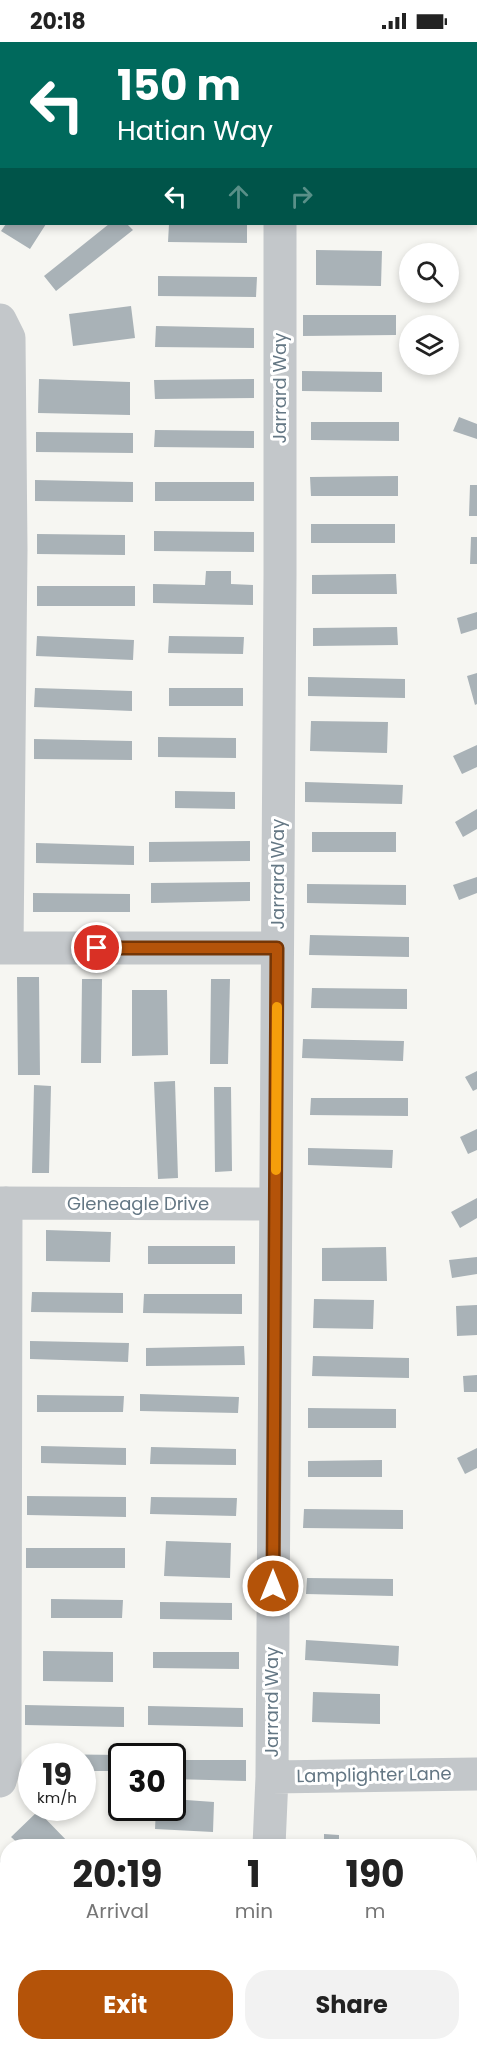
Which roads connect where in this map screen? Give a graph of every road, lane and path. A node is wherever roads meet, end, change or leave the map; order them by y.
1 (280, 225) edge
2 (0, 320) edge
3 (3, 948) edge
4 (277, 948) junction
5 (3, 1203) edge
6 (275, 1204) junction
7 (477, 1774) edge
8 (272, 1777) junction
9 (0, 1781) edge
10 (269, 1839) edge

1 - 4 street, Jarrard Way
2 - 3 street
3 - 4 street
4 - 6 street, Jarrard Way
5 - 6 street, Gleneagle Drive
5 - 9 street
6 - 8 street, Jarrard Way
7 - 8 street, Lamplighter Lane
8 - 10 street, Jarrard Way

